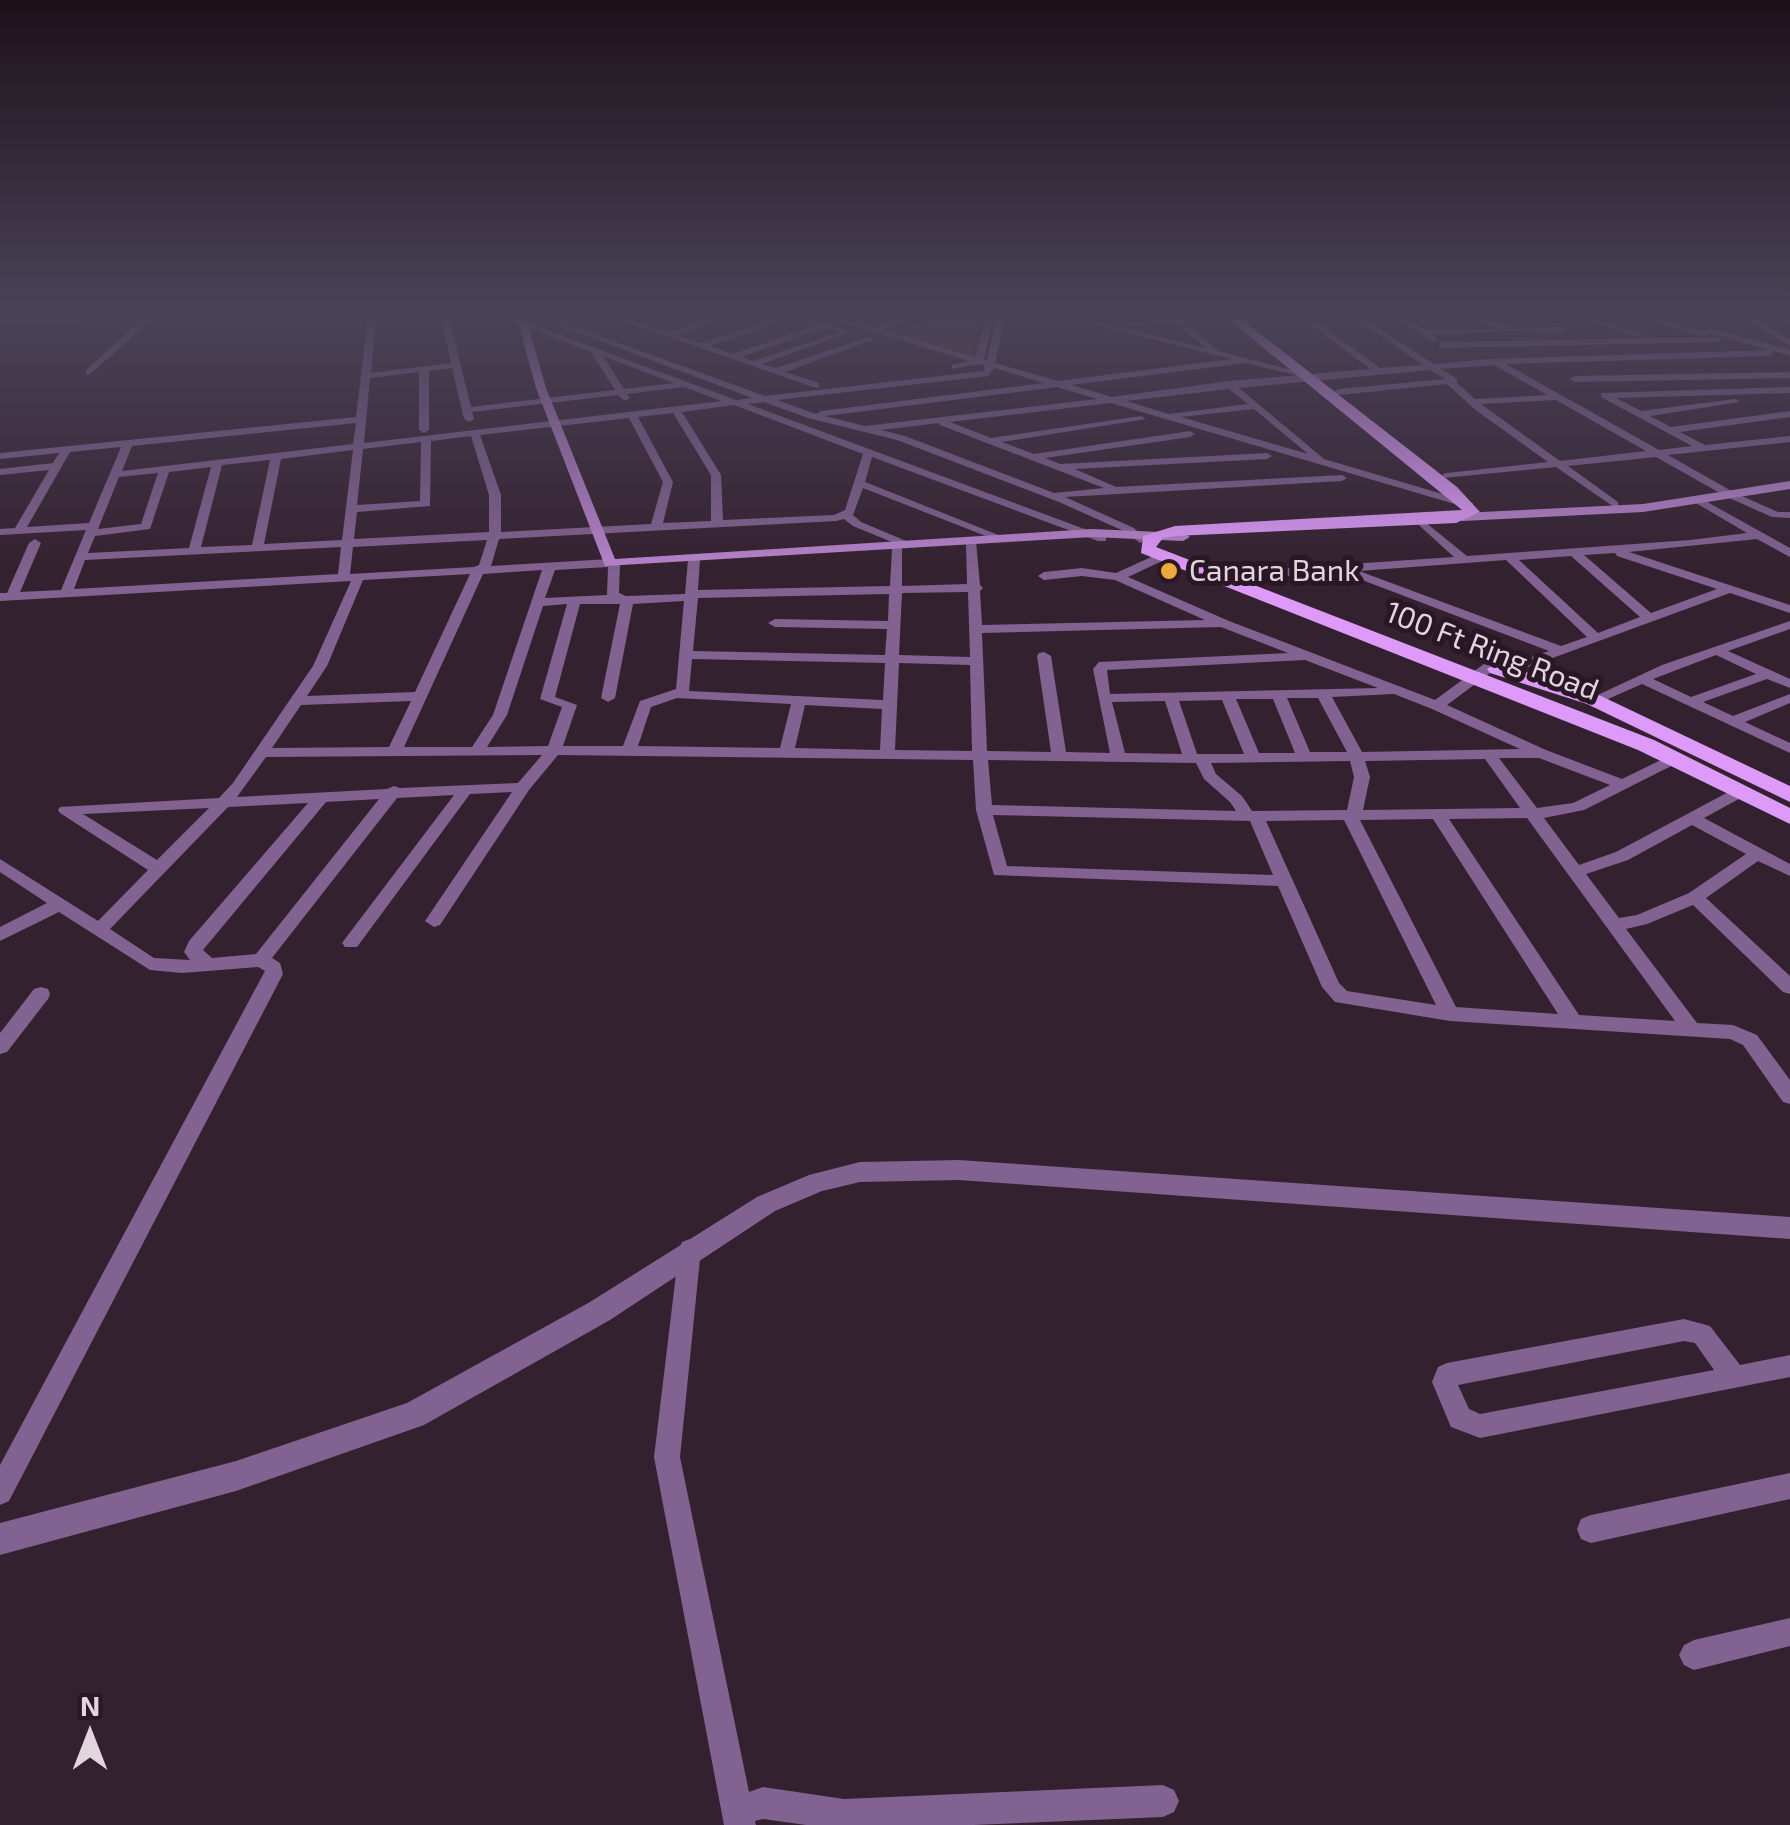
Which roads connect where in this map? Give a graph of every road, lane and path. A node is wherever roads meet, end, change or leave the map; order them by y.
1 (363, 403) edge
2 (425, 403) edge
3 (466, 403) edge
4 (527, 403) edge
5 (547, 403) edge
6 (628, 403) edge
7 (677, 403) edge
8 (737, 403) edge
9 (738, 403) edge
10 (776, 403) edge
11 (865, 403) edge
12 (906, 403) edge
13 (1067, 403) edge
14 (1090, 403) edge
15 (1121, 403) edge
16 (1253, 403) edge
17 (1342, 403) edge
18 (1353, 403) edge
19 (1474, 403) edge
20 (1568, 403) edge
21 (1620, 403) edge
22 (1714, 403) edge
23 (1257, 406) junction
24 (876, 407) junction
25 (468, 410) junction
26 (676, 410) junction
27 (632, 411) junction
28 (1641, 414) junction
29 (1790, 414) edge
30 (811, 416) junction
31 (1164, 416) junction
32 (362, 419) junction
33 (1141, 419) junction
34 (555, 420) junction
35 (938, 421) junction
36 (866, 429) junction
37 (473, 430) junction
38 (1670, 430) junction
39 (1190, 434) junction
40 (425, 435) junction
41 (901, 438) junction
42 (1790, 439) edge
43 (988, 440) junction
44 (128, 443) junction
45 (359, 443) junction
46 (67, 449) junction
47 (1705, 449) junction
48 (871, 451) junction
49 (1658, 455) junction
50 (0, 456) edge
51 (1268, 456) junction
52 (276, 457) junction
53 (1032, 457) junction
54 (1323, 462) junction
55 (217, 464) junction
56 (58, 466) junction
57 (1559, 466) junction
58 (1060, 467) junction
59 (165, 469) junction
60 (4, 472) edge
61 (114, 475) junction
62 (1447, 476) junction
63 (1342, 478) junction
64 (1790, 482) edge
65 (0, 484) edge
66 (861, 484) junction
67 (1121, 491) junction
68 (1726, 492) junction
69 (1048, 494) junction
70 (1700, 501) junction
71 (1614, 504) junction
72 (350, 509) junction
73 (1473, 513) junction
74 (1790, 515) edge
75 (852, 520) junction
76 (717, 522) junction
77 (1425, 525) junction
78 (657, 526) junction
79 (600, 529) junction
80 (92, 530) junction
81 (19, 531) junction
82 (0, 532) edge
83 (494, 534) junction
84 (1760, 535) junction
85 (1097, 536) junction
86 (1000, 538) junction
87 (345, 542) junction
88 (1160, 542) junction
89 (35, 543) dead end
90 (972, 544) junction
91 (257, 546) junction
92 (902, 546) junction
93 (852, 547) junction
94 (194, 550) junction
95 (1611, 550) junction
96 (1574, 552) junction
97 (1790, 553) edge
98 (82, 557) junction
99 (1508, 557) junction
100 (694, 560) junction
101 (1464, 560) junction
102 (612, 564) junction
103 (550, 565) junction
104 (1340, 568) junction
105 (481, 569) junction
106 (1247, 575) junction
107 (1044, 576) dead end
108 (352, 577) junction
109 (1118, 577) junction
110 (976, 588) junction
111 (1728, 589) junction
112 (896, 592) junction
113 (66, 593) junction
114 (692, 595) junction
115 (6, 597) edge
116 (623, 599) junction
117 (574, 600) junction
118 (540, 602) junction
119 (1790, 609) edge
120 (1648, 617) junction
121 (775, 623) dead end
122 (1224, 624) junction
123 (895, 625) junction
124 (1790, 626) edge
125 (975, 629) junction
126 (1594, 635) junction
127 (1557, 649) junction
128 (1718, 651) junction
129 (684, 656) junction
130 (1044, 656) dead end
131 (1308, 657) junction
132 (894, 660) junction
133 (975, 661) junction
134 (1490, 672) junction
135 (1768, 674) junction
136 (1642, 679) junction
137 (1790, 684) edge
138 (679, 692) junction
139 (1399, 692) junction
140 (1324, 693) junction
141 (1278, 694) junction
142 (420, 696) junction
143 (1172, 696) junction
144 (1228, 696) junction
145 (608, 698) dead end
146 (1104, 698) junction
147 (1790, 698) edge
148 (1594, 700) junction
149 (295, 701) junction
150 (799, 701) junction
151 (1691, 702) junction
152 (891, 705) junction
153 (1437, 706) junction
154 (1732, 722) junction
155 (477, 750) junction
156 (554, 750) junction
157 (629, 750) junction
158 (1790, 750) edge
159 (394, 752) junction
160 (787, 752) junction
161 (263, 753) junction
162 (887, 753) junction
163 (1541, 753) junction
164 (980, 755) junction
165 (1490, 756) junction
166 (1357, 757) junction
167 (1059, 758) junction
168 (1119, 758) junction
169 (1253, 758) junction
170 (1305, 758) junction
171 (1196, 759) junction
172 (1674, 759) junction
173 (1623, 785) junction
174 (524, 786) junction
175 (467, 788) junction
176 (394, 791) junction
177 (1740, 792) junction
178 (322, 795) junction
179 (1790, 796) edge
180 (226, 799) junction
181 (984, 810) junction
182 (1438, 814) junction
183 (1534, 814) junction
184 (1352, 815) junction
185 (1251, 816) junction
186 (1790, 817) edge
187 (1692, 818) junction
188 (1758, 854) junction
189 (159, 869) junction
190 (1790, 870) edge
191 (1578, 871) junction
192 (6, 876) edge
193 (1283, 882) junction
194 (1695, 897) junction
195 (60, 904) junction
196 (434, 921) dead end
197 (1614, 924) junction
198 (100, 929) junction
199 (0, 935) edge
200 (352, 943) dead end
201 (261, 960) junction
202 (208, 964) junction
203 (1790, 987) edge
204 (41, 994) dead end
205 (1450, 1014) junction
206 (1574, 1023) junction
207 (1690, 1028) junction
208 (0, 1048) edge
209 (1790, 1096) edge
210 (1790, 1228) edge
211 (690, 1249) junction
212 (1790, 1366) edge
213 (1735, 1378) junction
214 (1790, 1486) edge
215 (0, 1492) edge
216 (1591, 1529) dead end
217 (0, 1539) edge
218 (1788, 1635) edge
219 (1694, 1654) dead end
220 (1164, 1801) dead end
221 (739, 1818) edge

1 - 32 street
2 - 40 street
3 - 25 street
4 - 25 street
5 - 34 main road
6 - 27 street
7 - 27 street
8 - 26 street
9 - 48 street
10 - 30 street
11 - 24 street
12 - 24 street
13 - 35 street
14 - 33 street
15 - 31 street
16 - 23 street
17 - 73 main road
18 - 62 main road
19 - 57 street
20 - 49 street
21 - 28 street
22 - 28 street
23 - 31 street
23 - 54 street
24 - 30 street
25 - 37 street
26 - 27 street
26 - 76 street
27 - 34 street
27 - 78 street
28 - 38 street
29 - 38 street
30 - 36 street
31 - 54 street
32 - 44 street
32 - 45 street
33 - 39 street
33 - 43 street
34 - 37 street
34 - 79 main road
35 - 36 street
35 - 43 street
36 - 41 street
37 - 40 street
37 - 83 street
38 - 47 street
39 - 51 street
39 - 53 street
40 - 45 street
40 - 72 street
41 - 48 street
41 - 69 street
42 - 47 street
43 - 53 street
44 - 46 street
44 - 61 street
45 - 52 street
45 - 72 street
46 - 50 street
46 - 56 street
47 - 49 street
48 - 66 street
48 - 85 street
49 - 57 street
49 - 68 street
51 - 58 street
51 - 63 street
52 - 55 street
52 - 91 street
53 - 58 street
54 - 73 street
55 - 59 street
55 - 94 street
56 - 60 street
56 - 81 street
57 - 62 street
57 - 71 street
58 - 67 street
59 - 61 street
59 - 80 street
60 - 65 street
61 - 80 street
62 - 73 main road
63 - 67 street
63 - 73 street
64 - 68 main road
66 - 75 street
66 - 86 street
67 - 69 street
68 - 70 main road
68 - 71 main road
68 - 74 street
69 - 88 street
70 - 73 main road
70 - 84 street
71 - 73 main road
72 - 87 street
73 - 77 main road
73 - 88 main road
75 - 76 street
75 - 92 street
75 - 93 street
76 - 78 street
77 - 88 main road
77 - 101 street
78 - 79 street
79 - 83 street
79 - 102 main road
80 - 81 street
80 - 98 street
81 - 82 street
83 - 87 street
83 - 105 street
84 - 95 street
84 - 97 street
85 - 86 main road
85 - 88 main road
85 - 90 main road
86 - 92 main road
87 - 91 street
87 - 108 street
88 - 106 main road, 100 Ft Ring Road
88 - 109 street
88 - 134 main road, 100 Ft Ring Road
89 - 115 street
90 - 92 main road
90 - 110 street
91 - 94 street
92 - 93 main road
92 - 100 main road
92 - 112 street
93 - 102 main road
94 - 98 street
95 - 96 street
95 - 111 street
96 - 99 street
96 - 120 street
98 - 113 street
99 - 101 street
99 - 126 street
100 - 102 main road
100 - 114 street
101 - 104 street
102 - 103 street
102 - 116 street
103 - 105 street
103 - 118 street
104 - 106 street
104 - 127 street
105 - 108 street
105 - 142 street
106 - 134 main road, 100 Ft Ring Road
107 - 109 street
108 - 113 street
108 - 149 street
109 - 122 street
110 - 112 street
110 - 125 street
111 - 119 street
111 - 120 street
112 - 114 street
112 - 123 street
113 - 115 street
114 - 116 street
114 - 129 street
116 - 117 street
116 - 145 street
117 - 118 street
117 - 156 street
118 - 155 street
120 - 126 street
121 - 123 street
122 - 125 street
122 - 131 street
123 - 132 street
124 - 128 street
125 - 133 street
126 - 127 street
127 - 134 street
128 - 135 street
128 - 136 street
129 - 132 street
129 - 138 street
130 - 167 street
131 - 139 street
131 - 146 street
132 - 133 street
132 - 152 street
133 - 164 street
134 - 148 main road, 100 Ft Ring Road
134 - 153 street
134 - 172 main road, 100 Ft Ring Road
135 - 137 street
135 - 151 street
136 - 148 street
136 - 151 street
138 - 150 street
138 - 157 street
139 - 140 street
139 - 153 street
140 - 141 street
140 - 166 street
141 - 144 street
141 - 170 street
142 - 149 street
142 - 159 street
143 - 144 street
143 - 146 street
143 - 171 street
144 - 169 street
146 - 168 street
147 - 154 street
148 - 179 main road, 100 Ft Ring Road
149 - 161 street
150 - 152 street
150 - 160 street
151 - 154 street
152 - 162 street
153 - 163 street
154 - 158 street
155 - 156 street
155 - 159 street
156 - 157 street
156 - 174 street
157 - 160 street
159 - 161 street
160 - 162 street
161 - 180 street
162 - 164 street
163 - 165 street
163 - 173 street
164 - 167 street
164 - 181 street
165 - 166 street
165 - 183 street
166 - 170 street
166 - 184 street
167 - 168 street
168 - 171 street
169 - 170 street
169 - 171 street
171 - 185 street
172 - 173 street
172 - 177 main road, 100 Ft Ring Road
173 - 183 street
174 - 175 street
174 - 196 street
175 - 176 street
175 - 200 street
176 - 178 street
176 - 201 street
177 - 186 main road, 100 Ft Ring Road
177 - 187 street
178 - 180 street
178 - 202 street
180 - 189 street
180 - 189 street
181 - 185 street
181 - 193 street
182 - 183 street
182 - 184 street
182 - 206 street
183 - 191 street
184 - 185 street
184 - 205 street
185 - 193 street
187 - 188 street
187 - 191 street
188 - 190 street
188 - 194 street
189 - 198 street
191 - 197 street
192 - 195 street
193 - 205 street
194 - 197 street
194 - 203 street
195 - 198 street
195 - 199 street
197 - 207 street
198 - 202 street
201 - 202 street
201 - 215 street
204 - 208 street
205 - 206 street
206 - 207 street
207 - 209 street
210 - 211 street
211 - 217 street
211 - 221 street
212 - 213 street
213 - 213 street
214 - 216 street
218 - 219 street
220 - 221 street

